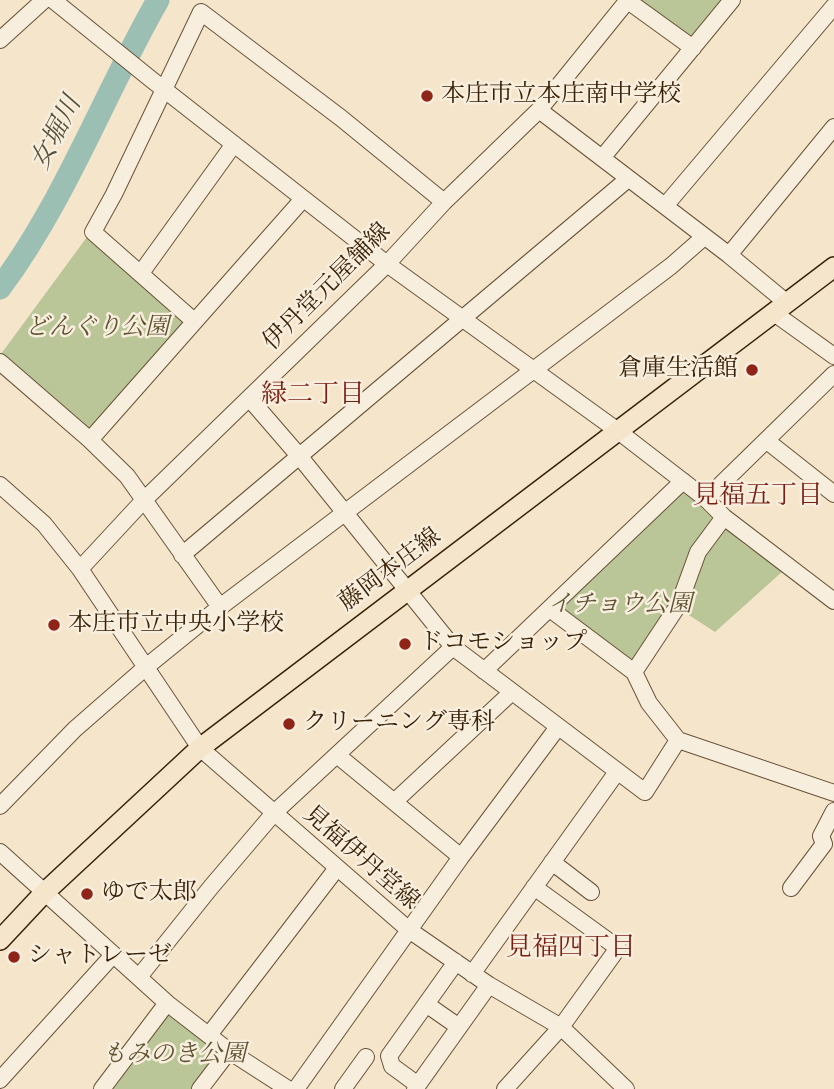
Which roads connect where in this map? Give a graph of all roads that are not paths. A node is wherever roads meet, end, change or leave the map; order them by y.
1 (44, 0) edge
2 (53, 0) edge
3 (628, 0) edge
4 (732, 0) edge
5 (817, 0) edge
6 (832, 8) edge
7 (0, 40) edge
8 (693, 48) junction
9 (158, 85) junction
10 (539, 110) junction
11 (834, 127) edge
12 (234, 144) junction
13 (602, 158) junction
14 (628, 179) junction
15 (303, 199) junction
16 (444, 202) junction
17 (665, 206) junction
18 (704, 237) junction
19 (729, 255) junction
20 (387, 264) junction
21 (834, 267) edge
22 (141, 273) junction
23 (780, 308) junction
24 (461, 319) junction
25 (194, 321) junction
26 (834, 356) edge
27 (0, 362) edge
28 (535, 370) junction
29 (834, 374) edge
30 (248, 398) junction
31 (618, 430) junction
32 (90, 440) junction
33 (767, 441) junction
34 (300, 457) junction
35 (683, 481) junction
36 (0, 485) edge
37 (834, 495) edge
38 (706, 499) junction
39 (144, 500) junction
40 (345, 514) junction
41 (724, 517) junction
42 (182, 555) junction
43 (80, 569) junction
44 (406, 590) junction
45 (834, 601) edge
46 (220, 607) junction
47 (550, 610) junction
48 (453, 647) junction
49 (146, 667) junction
50 (484, 671) junction
51 (634, 672) junction
52 (512, 692) junction
53 (558, 727) junction
54 (678, 740) junction
55 (200, 748) junction
56 (337, 755) junction
57 (617, 772) junction
58 (834, 793) edge
59 (394, 802) junction
60 (0, 806) edge
61 (834, 811) edge
62 (274, 813) junction
63 (0, 852) edge
64 (461, 857) junction
65 (552, 862) junction
66 (337, 868) junction
67 (534, 887) junction
68 (791, 888) dead end
69 (591, 892) dead end
70 (44, 893) junction
71 (409, 930) junction
72 (0, 940) edge
73 (113, 955) junction
74 (456, 962) junction
75 (472, 974) junction
76 (139, 977) junction
77 (489, 985) junction
78 (167, 1003) junction
79 (426, 1004) junction
80 (458, 1027) junction
81 (561, 1027) junction
82 (209, 1035) junction
83 (229, 1051) junction
84 (366, 1057) dead end
85 (0, 1080) edge
86 (416, 1087) edge
87 (102, 1089) edge
88 (200, 1089) edge
89 (288, 1089) edge
90 (296, 1089) edge
91 (343, 1089) edge
92 (505, 1089) edge
93 (626, 1089) edge

1 - 7 street
2 - 9 street
3 - 8 street
3 - 10 street, 伊丹堂元屋舗線
4 - 8 street
5 - 6 street
6 - 17 street
8 - 13 street
9 - 12 street
9 - 16 street
9 - 22 street
10 - 13 street
10 - 16 street, 伊丹堂元屋舗線
11 - 19 street
12 - 15 street
12 - 22 street
13 - 14 street
14 - 17 street
14 - 24 street
15 - 20 street
15 - 25 street
16 - 20 street, 伊丹堂元屋舗線
17 - 18 street
18 - 19 street
18 - 28 street
19 - 23 street
20 - 24 street
20 - 30 street, 伊丹堂元屋舗線
21 - 23 main road, 藤岡本庄線
22 - 25 street
23 - 26 street
23 - 31 main road, 藤岡本庄線
24 - 28 street
24 - 34 street
25 - 32 street
27 - 32 street
28 - 31 street
28 - 40 street
29 - 33 street
30 - 34 street
30 - 39 street, 伊丹堂元屋舗線
31 - 35 street
31 - 44 main road, 藤岡本庄線
32 - 39 street
33 - 37 street
33 - 38 street
34 - 40 street
34 - 42 street
35 - 38 street
35 - 47 street
36 - 43 street
38 - 41 street
39 - 42 street
39 - 43 street, 伊丹堂元屋舗線
40 - 44 street
40 - 46 street
41 - 45 street
41 - 51 street
42 - 46 street
43 - 49 street
44 - 48 street
44 - 55 main road, 藤岡本庄線
46 - 49 street
47 - 50 street
47 - 51 street
48 - 50 street
48 - 56 street
49 - 55 street
49 - 60 street
50 - 52 street
51 - 54 street
52 - 53 street
52 - 59 street
53 - 57 street
53 - 64 street
54 - 57 street
54 - 58 street
55 - 62 street, 見福伊丹堂線
55 - 70 main road, 藤岡本庄線
56 - 59 street
56 - 62 street
57 - 65 street
59 - 64 street
61 - 68 street
62 - 66 street, 見福伊丹堂線
62 - 76 street
63 - 70 street
64 - 71 street
65 - 67 street
65 - 69 street
66 - 71 street, 見福伊丹堂線
66 - 82 street
67 - 75 street
67 - 81 street
70 - 72 main road, 藤岡本庄線
70 - 73 street
71 - 74 street
71 - 90 street, 見福伊丹堂線
73 - 76 street
73 - 85 street
74 - 75 street
74 - 79 street
75 - 77 street
76 - 78 street
77 - 80 street
77 - 81 street
78 - 82 street
78 - 87 street
79 - 80 street
79 - 86 street
80 - 86 street
81 - 92 street
81 - 93 street
82 - 83 street
83 - 88 street
83 - 89 street
84 - 91 street

